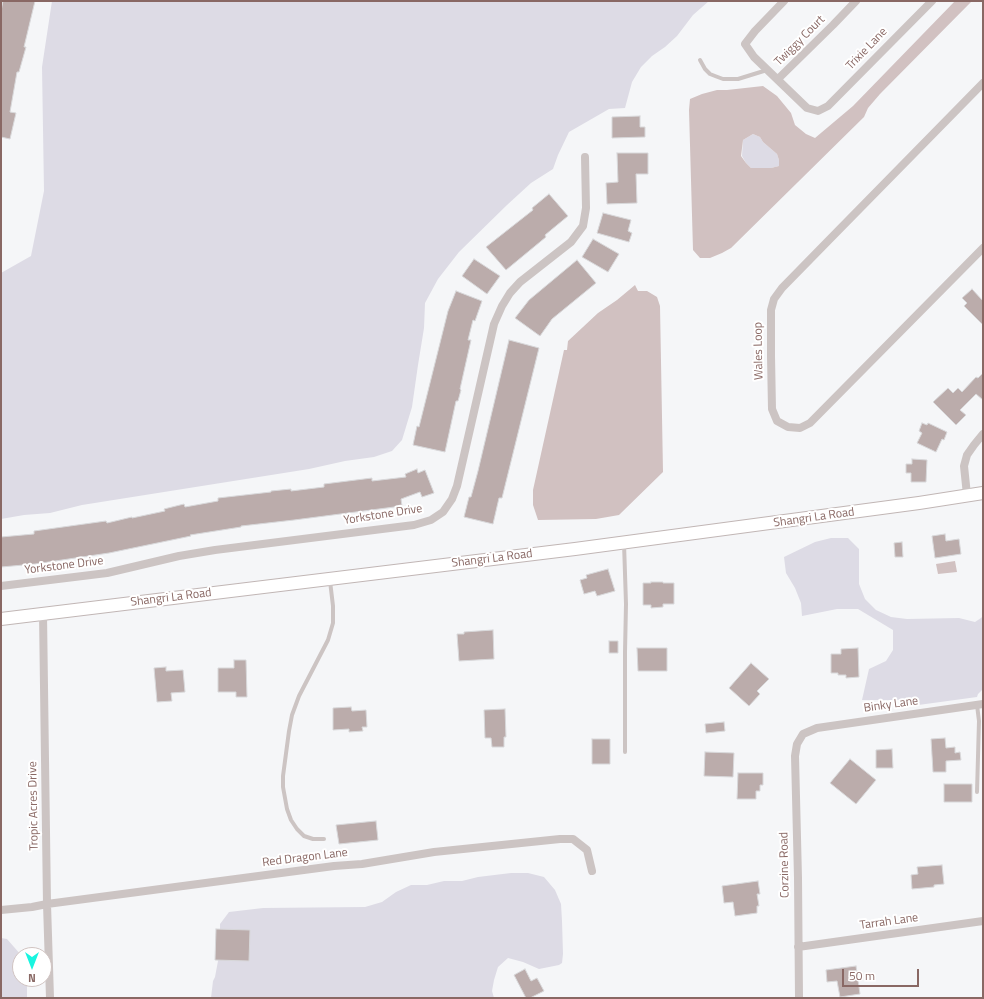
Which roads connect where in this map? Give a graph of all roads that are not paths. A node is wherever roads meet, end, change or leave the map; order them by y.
1 (784, 1) edge
2 (856, 1) edge
3 (932, 1) edge
4 (700, 60) dead end
5 (768, 70) junction
6 (778, 79) junction
7 (983, 83) edge
8 (584, 157) dead end
9 (983, 248) edge
10 (983, 434) edge
11 (983, 493) edge
12 (967, 495) junction
13 (624, 543) junction
14 (330, 579) junction
15 (1, 586) edge
16 (43, 614) junction
17 (1, 619) edge
18 (980, 704) edge
19 (803, 734) joint
20 (624, 752) dead end
21 (977, 792) dead end
22 (324, 839) dead end
23 (592, 871) dead end
24 (47, 904) junction
25 (1, 910) edge
26 (983, 921) edge
27 (798, 947) junction
28 (50, 998) edge
29 (799, 998) edge

1 - 5 street
2 - 6 street, Twiggy Court
3 - 6 street, Trixie Lane
4 - 5 lane
5 - 6 street
7 - 9 street, Wales Loop
8 - 15 street, Yorkstone Drive
10 - 12 street
11 - 12 street, Shangri La Road
12 - 13 street, Shangri La Road
13 - 14 street, Shangri La Road
13 - 20 lane
14 - 16 street, Shangri La Road
14 - 22 lane
16 - 17 street, Shangri La Road
16 - 24 street, Tropic Acres Drive
18 - 19 street, Binky Lane
18 - 21 lane
19 - 27 street, Corzine Road
23 - 24 street, Red Dragon Lane
24 - 25 street, Red Dragon Lane
24 - 28 street, Tropic Acres Drive
26 - 27 street, Tarrah Lane
27 - 29 street, Corzine Road

